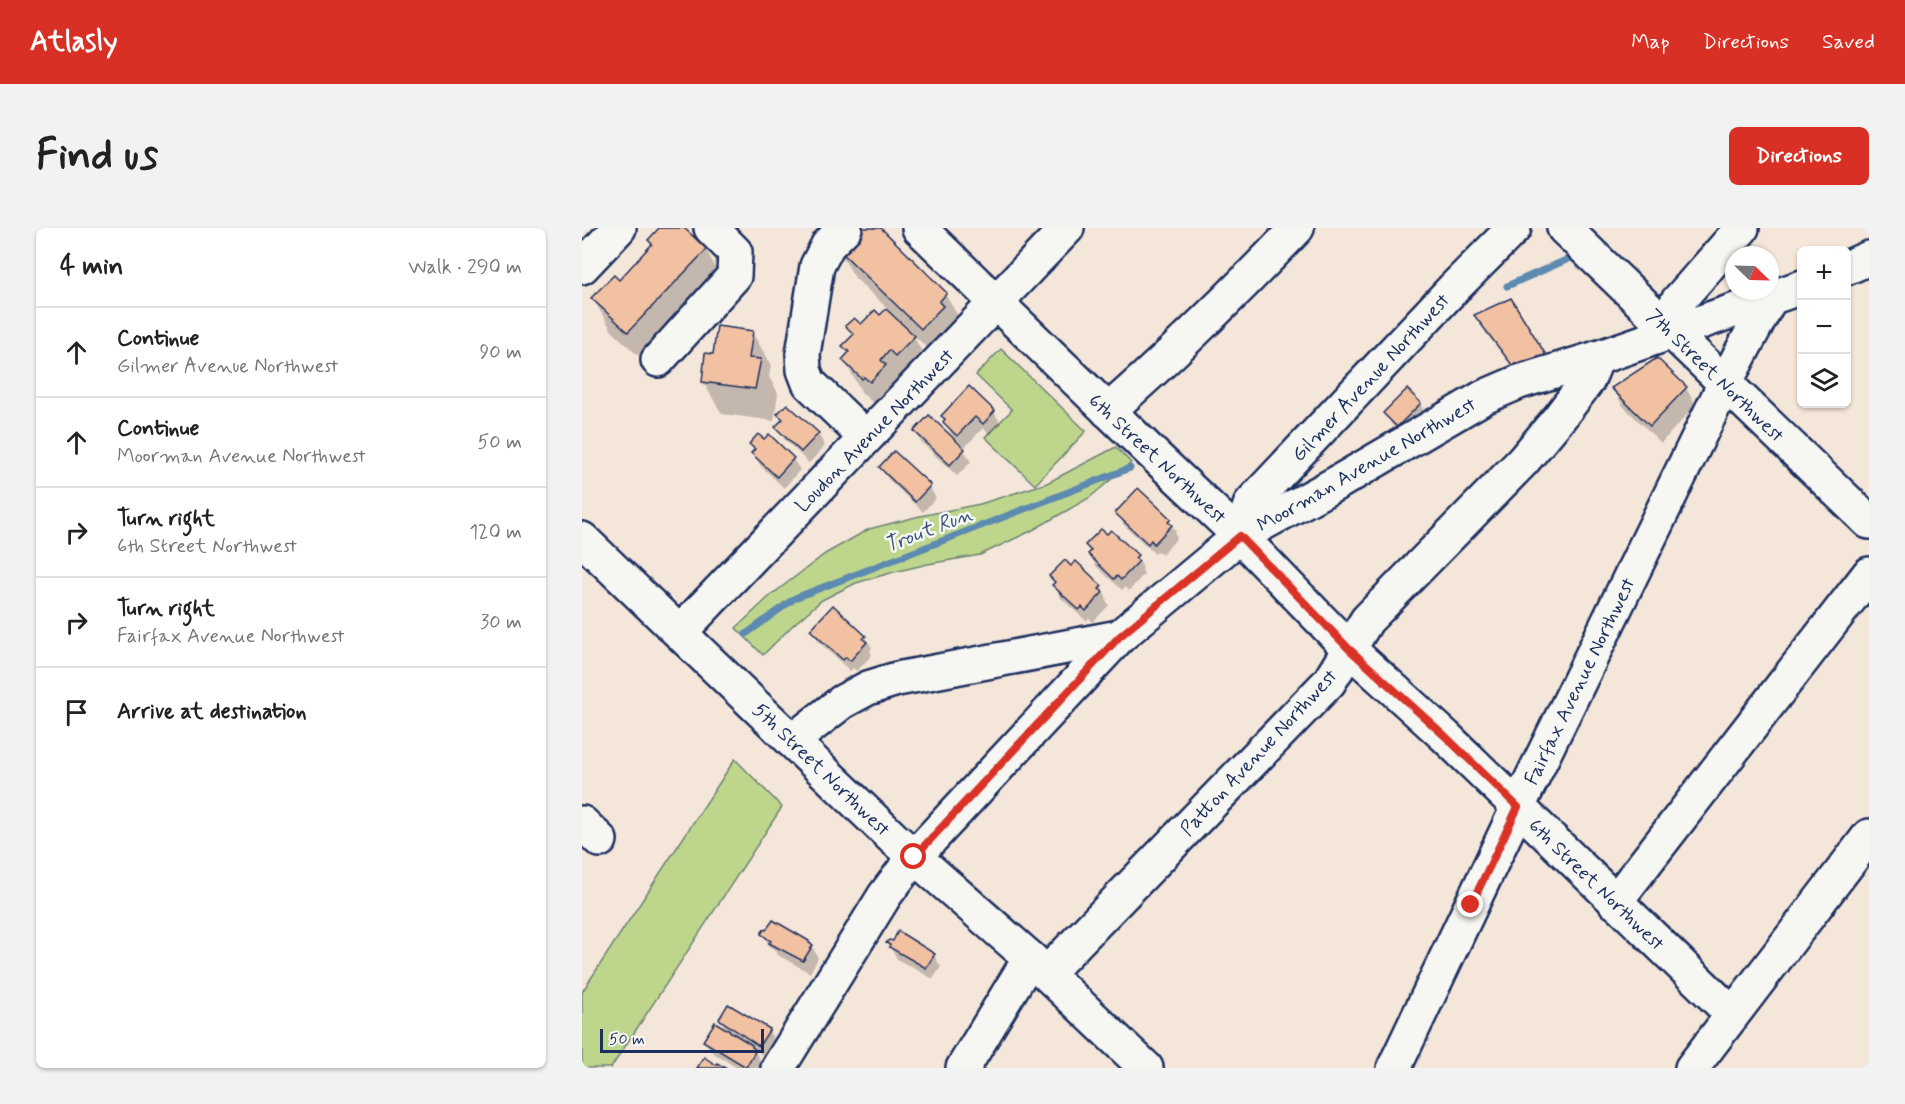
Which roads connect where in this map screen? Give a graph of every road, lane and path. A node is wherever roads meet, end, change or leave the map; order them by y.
1 (619, 228) edge
2 (711, 228) edge
3 (845, 228) edge
4 (919, 228) edge
5 (1067, 228) edge
6 (1297, 228) edge
7 (1514, 228) edge
8 (1563, 228) edge
9 (1742, 228) edge
10 (582, 267) edge
11 (1797, 289) edge
12 (1779, 294) edge
13 (1762, 300) edge
14 (1769, 300) edge
15 (995, 302) junction
16 (1671, 332) junction
17 (1597, 358) junction
18 (658, 360) dead end
19 (1725, 383) junction
20 (1108, 411) junction
21 (865, 437) junction
22 (1869, 522) edge
23 (1240, 536) junction
24 (582, 539) edge
25 (1869, 574) edge
26 (680, 632) junction
27 (1119, 637) junction
28 (1349, 649) junction
29 (792, 741) junction
30 (1518, 807) junction
31 (1869, 836) edge
32 (914, 857) junction
33 (1615, 902) junction
34 (1038, 965) junction
35 (1732, 1014) junction
36 (778, 1068) edge
37 (963, 1068) edge
38 (1146, 1068) edge
39 (1394, 1068) edge
40 (1692, 1068) edge

1 - 10 street
2 - 18 street
3 - 21 street
4 - 15 street, 6th Street Northwest
5 - 15 street, Loudon Avenue Northwest
6 - 20 street
7 - 23 street, Gilmer Avenue Northwest
8 - 16 street, 7th Street Northwest
9 - 16 street
11 - 12 street, Moorman Avenue Northwest
13 - 16 street, Moorman Avenue Northwest
14 - 19 street, Fairfax Avenue Northwest
15 - 20 street, 6th Street Northwest
15 - 21 street, Loudon Avenue Northwest
16 - 17 street, Moorman Avenue Northwest
16 - 19 street, 7th Street Northwest
17 - 23 street, Moorman Avenue Northwest
17 - 28 street, Patton Avenue Northwest
19 - 22 street, 7th Street Northwest
19 - 30 street, Fairfax Avenue Northwest
20 - 23 street, 6th Street Northwest
21 - 26 street, Loudon Avenue Northwest
23 - 27 street, Moorman Avenue Northwest
23 - 28 street, 6th Street Northwest
24 - 26 street, 5th Street Northwest
25 - 33 street
26 - 29 street, 5th Street Northwest
27 - 29 street, Moorman Avenue Northwest
27 - 32 street
28 - 30 street, 6th Street Northwest
28 - 34 street, Patton Avenue Northwest
29 - 32 street, 5th Street Northwest
30 - 33 street, 6th Street Northwest
30 - 39 street, Fairfax Avenue Northwest
31 - 35 street
32 - 34 street, 5th Street Northwest
32 - 36 street
33 - 35 street, 6th Street Northwest
34 - 37 street, Patton Avenue Northwest
34 - 38 street, 5th Street Northwest
35 - 40 street

